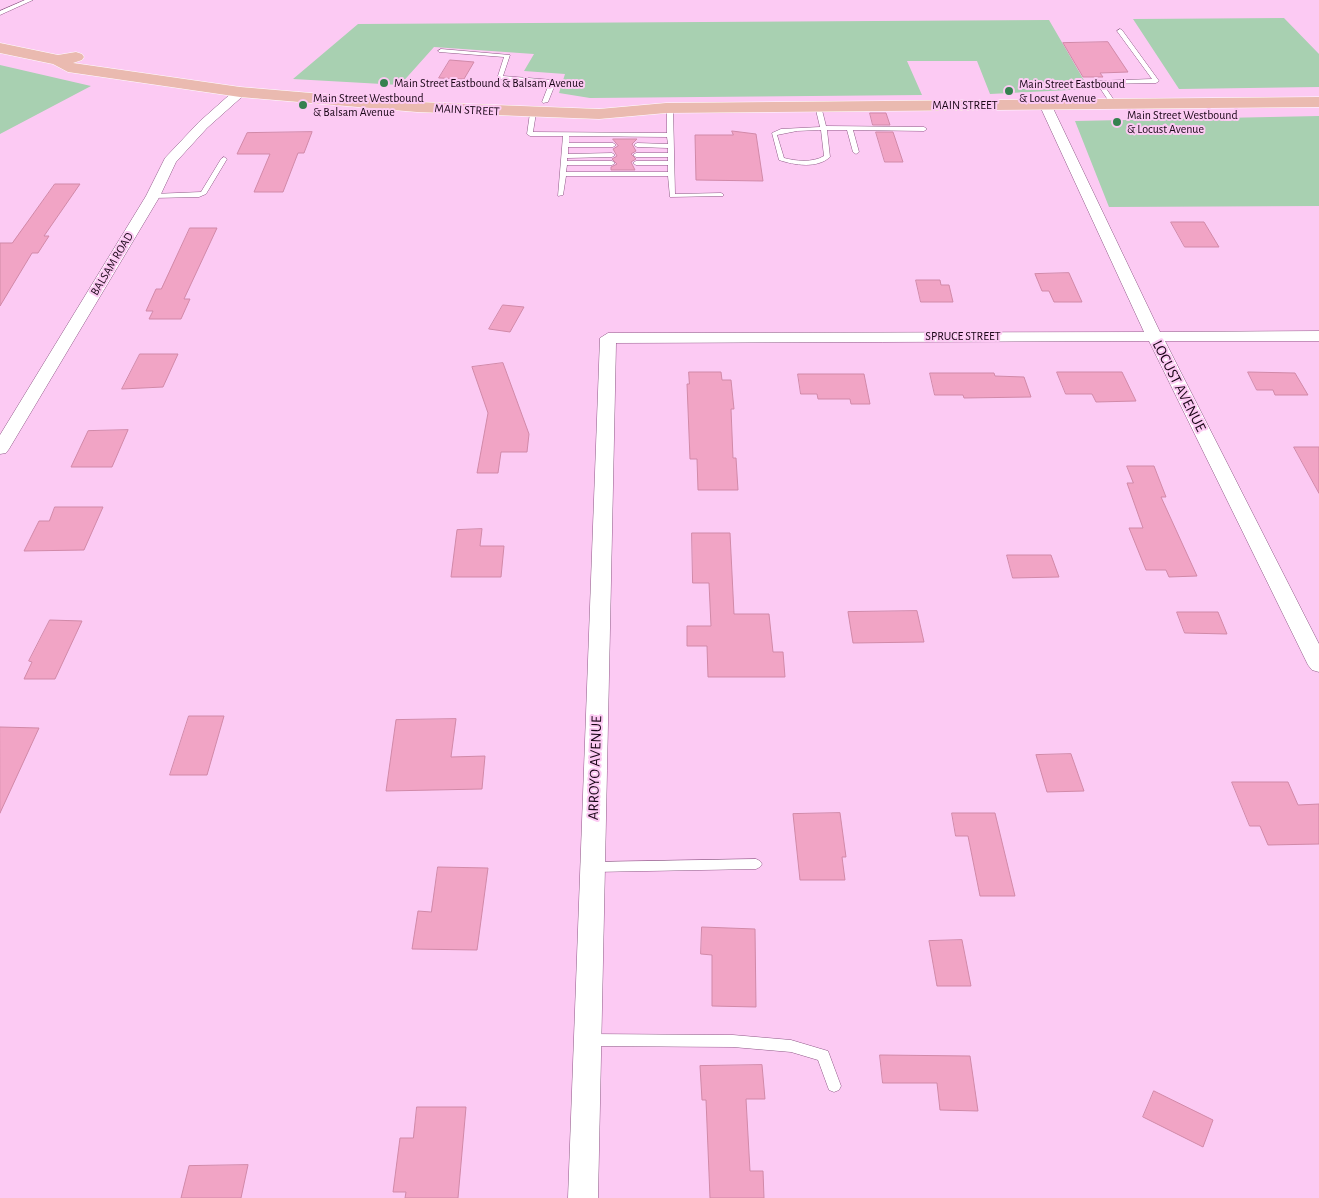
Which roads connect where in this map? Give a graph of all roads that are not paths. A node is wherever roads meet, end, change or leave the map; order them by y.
1 (30, 0) edge
2 (0, 13) edge
3 (1120, 31) dead end
4 (0, 48) edge
5 (441, 51) dead end
6 (58, 60) junction
7 (240, 92) junction
8 (403, 96) junction
9 (1319, 102) edge
10 (1046, 104) junction
11 (1113, 104) junction
12 (818, 106) junction
13 (539, 108) junction
14 (670, 108) junction
15 (924, 128) dead end
16 (823, 129) junction
17 (850, 129) junction
18 (566, 134) junction
19 (670, 135) junction
20 (565, 145) junction
21 (613, 145) dead end
22 (636, 145) dead end
23 (670, 146) junction
24 (856, 152) dead end
25 (612, 155) dead end
26 (636, 155) dead end
27 (670, 155) junction
28 (565, 156) junction
29 (224, 158) dead end
30 (612, 163) dead end
31 (564, 164) junction
32 (636, 164) dead end
33 (670, 164) junction
34 (563, 174) junction
35 (670, 174) junction
36 (560, 195) dead end
37 (721, 195) dead end
38 (153, 196) junction
39 (1154, 336) junction
40 (1319, 336) edge
41 (608, 338) joint
42 (5, 432) edge
43 (0, 449) edge
44 (1319, 665) edge
45 (756, 864) dead end
46 (592, 867) junction
47 (587, 1040) junction
48 (834, 1086) dead end
49 (582, 1198) edge

1 - 2 lane
3 - 11 lane
4 - 6 main road, MAIN STREET
5 - 13 lane
6 - 7 main road, MAIN STREET
6 - 8 main road, MAIN STREET
7 - 8 main road
7 - 13 main road, MAIN STREET
7 - 38 street, BALSAM ROAD
8 - 13 main road, MAIN STREET
9 - 11 main road, MAIN STREET
10 - 11 main road, MAIN STREET
10 - 12 main road, MAIN STREET
10 - 39 street, LOCUST AVENUE
12 - 14 main road, MAIN STREET
12 - 16 lane
13 - 14 main road, MAIN STREET
13 - 18 lane
14 - 19 lane
15 - 17 lane
16 - 16 lane
16 - 17 lane
17 - 24 lane
18 - 19 lane
18 - 20 lane
19 - 23 lane
20 - 21 lane
20 - 28 lane
22 - 23 lane
23 - 27 lane
25 - 28 lane
26 - 27 lane
27 - 33 lane
28 - 31 lane
29 - 38 lane
30 - 31 lane
31 - 34 lane
32 - 33 lane
33 - 35 lane
34 - 35 lane
34 - 36 lane
35 - 37 lane
38 - 42 street, BALSAM ROAD
39 - 40 street, SPRUCE STREET
39 - 41 street, SPRUCE STREET
39 - 44 street, LOCUST AVENUE
41 - 46 street, ARROYO AVENUE
42 - 43 street, BALSAM ROAD
45 - 46 lane
46 - 47 street, ARROYO AVENUE
47 - 48 lane
47 - 49 street, ARROYO AVENUE

